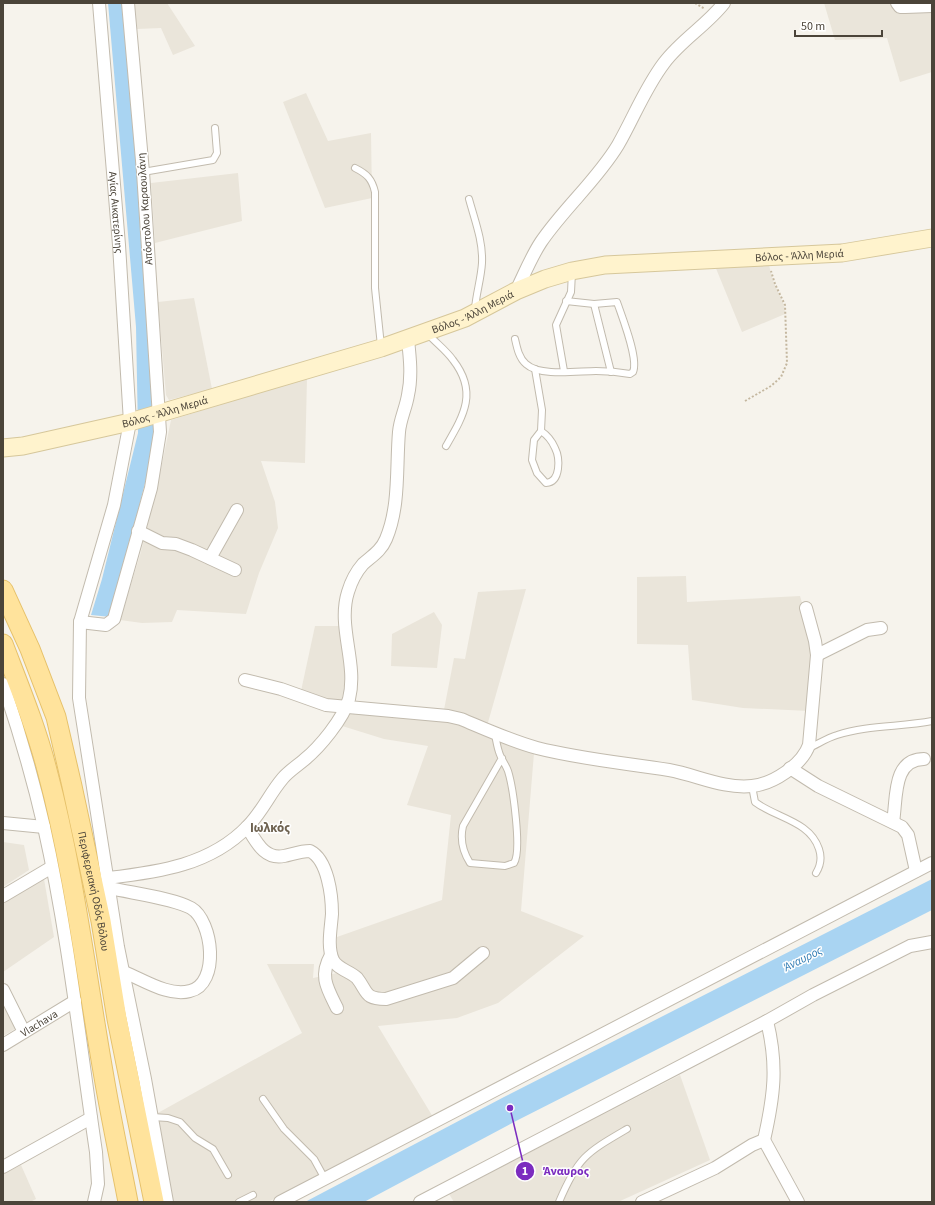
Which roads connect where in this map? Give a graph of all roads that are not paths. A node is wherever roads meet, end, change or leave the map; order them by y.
1 (99, 3) edge
2 (128, 3) edge
3 (724, 3) edge
4 (897, 3) edge
5 (932, 6) edge
6 (215, 128) dead end
7 (355, 168) dead end
8 (143, 172) junction
9 (469, 199) dead end
10 (932, 238) edge
11 (572, 271) junction
12 (516, 290) junction
13 (566, 301) junction
14 (594, 304) junction
15 (475, 313) junction
16 (427, 333) junction
17 (515, 339) dead end
18 (408, 340) junction
19 (381, 348) junction
20 (535, 369) junction
21 (564, 371) junction
22 (611, 372) junction
23 (160, 414) junction
24 (130, 422) junction
25 (541, 431) junction
26 (23, 446) junction
27 (446, 446) dead end
28 (3, 448) edge
29 (3, 457) edge
30 (237, 510) dead end
31 (138, 531) junction
32 (210, 558) junction
33 (235, 570) dead end
34 (3, 590) edge
35 (806, 608) dead end
36 (80, 622) junction
37 (881, 628) dead end
38 (3, 644) edge
39 (817, 655) junction
40 (245, 680) dead end
41 (3, 684) edge
42 (346, 708) junction
43 (932, 721) edge
44 (494, 732) junction
45 (808, 749) junction
46 (502, 758) junction
47 (924, 759) dead end
48 (790, 768) junction
49 (752, 786) junction
50 (893, 822) junction
51 (3, 823) edge
52 (44, 827) junction
53 (248, 827) junction
54 (932, 863) edge
55 (52, 867) junction
56 (916, 871) junction
57 (816, 872) dead end
58 (109, 883) junction
59 (3, 896) edge
60 (932, 942) edge
61 (483, 953) dead end
62 (331, 954) junction
63 (124, 972) junction
64 (3, 990) edge
65 (74, 1001) junction
66 (337, 1008) dead end
67 (767, 1021) junction
68 (24, 1032) junction
69 (3, 1045) edge
70 (263, 1099) dead end
71 (152, 1117) junction
72 (91, 1118) junction
73 (627, 1129) dead end
74 (764, 1140) junction
75 (3, 1167) edge
76 (228, 1175) dead end
77 (325, 1179) junction
78 (253, 1195) dead end
79 (94, 1202) edge
80 (128, 1202) edge
81 (154, 1202) edge
82 (167, 1202) edge
83 (239, 1202) edge
84 (280, 1202) edge
85 (420, 1202) edge
86 (559, 1202) edge
87 (642, 1202) edge
88 (798, 1202) edge

1 - 24 street, Αγίας Αικατερίνης
2 - 8 street, Απόστολου Καραουλάνη
3 - 12 street
4 - 5 street
6 - 8 lane
7 - 19 lane
8 - 23 street, Απόστολου Καραουλάνη
9 - 15 lane
10 - 11 main road, Βόλος - Άλλη Μεριά
11 - 12 main road, Βόλος - Άλλη Μεριά
11 - 13 lane
12 - 15 main road, Βόλος - Άλλη Μεριά
13 - 14 lane
13 - 21 lane
14 - 22 lane
14 - 22 lane
15 - 16 main road, Βόλος - Άλλη Μεριά
16 - 18 main road, Βόλος - Άλλη Μεριά
16 - 27 lane
17 - 20 lane
18 - 19 main road, Βόλος - Άλλη Μεριά
18 - 42 street
19 - 23 main road, Βόλος - Άλλη Μεριά
20 - 21 lane
20 - 25 lane
21 - 22 lane
23 - 24 main road, Βόλος - Άλλη Μεριά
23 - 31 street, Απόστολου Καραουλάνη
24 - 26 main road, Βόλος - Άλλη Μεριά
24 - 36 street, Αγίας Αικατερίνης
25 - 25 lane
26 - 28 main road, Βόλος - Άλλη Μεριά
26 - 29 main road, Βόλος - Άλλη Μεριά
30 - 32 street
31 - 32 street
31 - 36 street, Απόστολου Καραουλάνη
32 - 33 street
34 - 81 main road, Περιφερειακή Οδός Βόλου
35 - 39 street
36 - 58 street, Αγίας Αικατερίνης
37 - 39 street
38 - 80 main road, Περιφερειακή Οδός Βόλου
39 - 45 street
40 - 42 street
41 - 52 street
42 - 44 street
42 - 53 street
43 - 45 lane
44 - 46 lane
44 - 49 street
45 - 48 street
46 - 46 lane
47 - 50 street
48 - 49 street
48 - 50 street
49 - 57 lane
50 - 56 street
51 - 52 street
52 - 55 street
53 - 58 street
53 - 62 street
54 - 56 street
55 - 59 street
55 - 65 street
56 - 77 street
58 - 63 street, Αγίας Αικατερίνης
58 - 63 street
60 - 67 street
61 - 62 street
62 - 66 street
63 - 71 street, Αγίας Αικατερίνης
64 - 68 street
65 - 68 street, Vlachava
65 - 72 street
67 - 74 street
67 - 85 street
68 - 69 street, Vlachava
70 - 77 lane
71 - 76 lane
71 - 82 street, Αγίας Αικατερίνης
72 - 75 street
72 - 79 street
73 - 86 lane
74 - 87 street
74 - 88 street
77 - 84 street
78 - 83 lane

